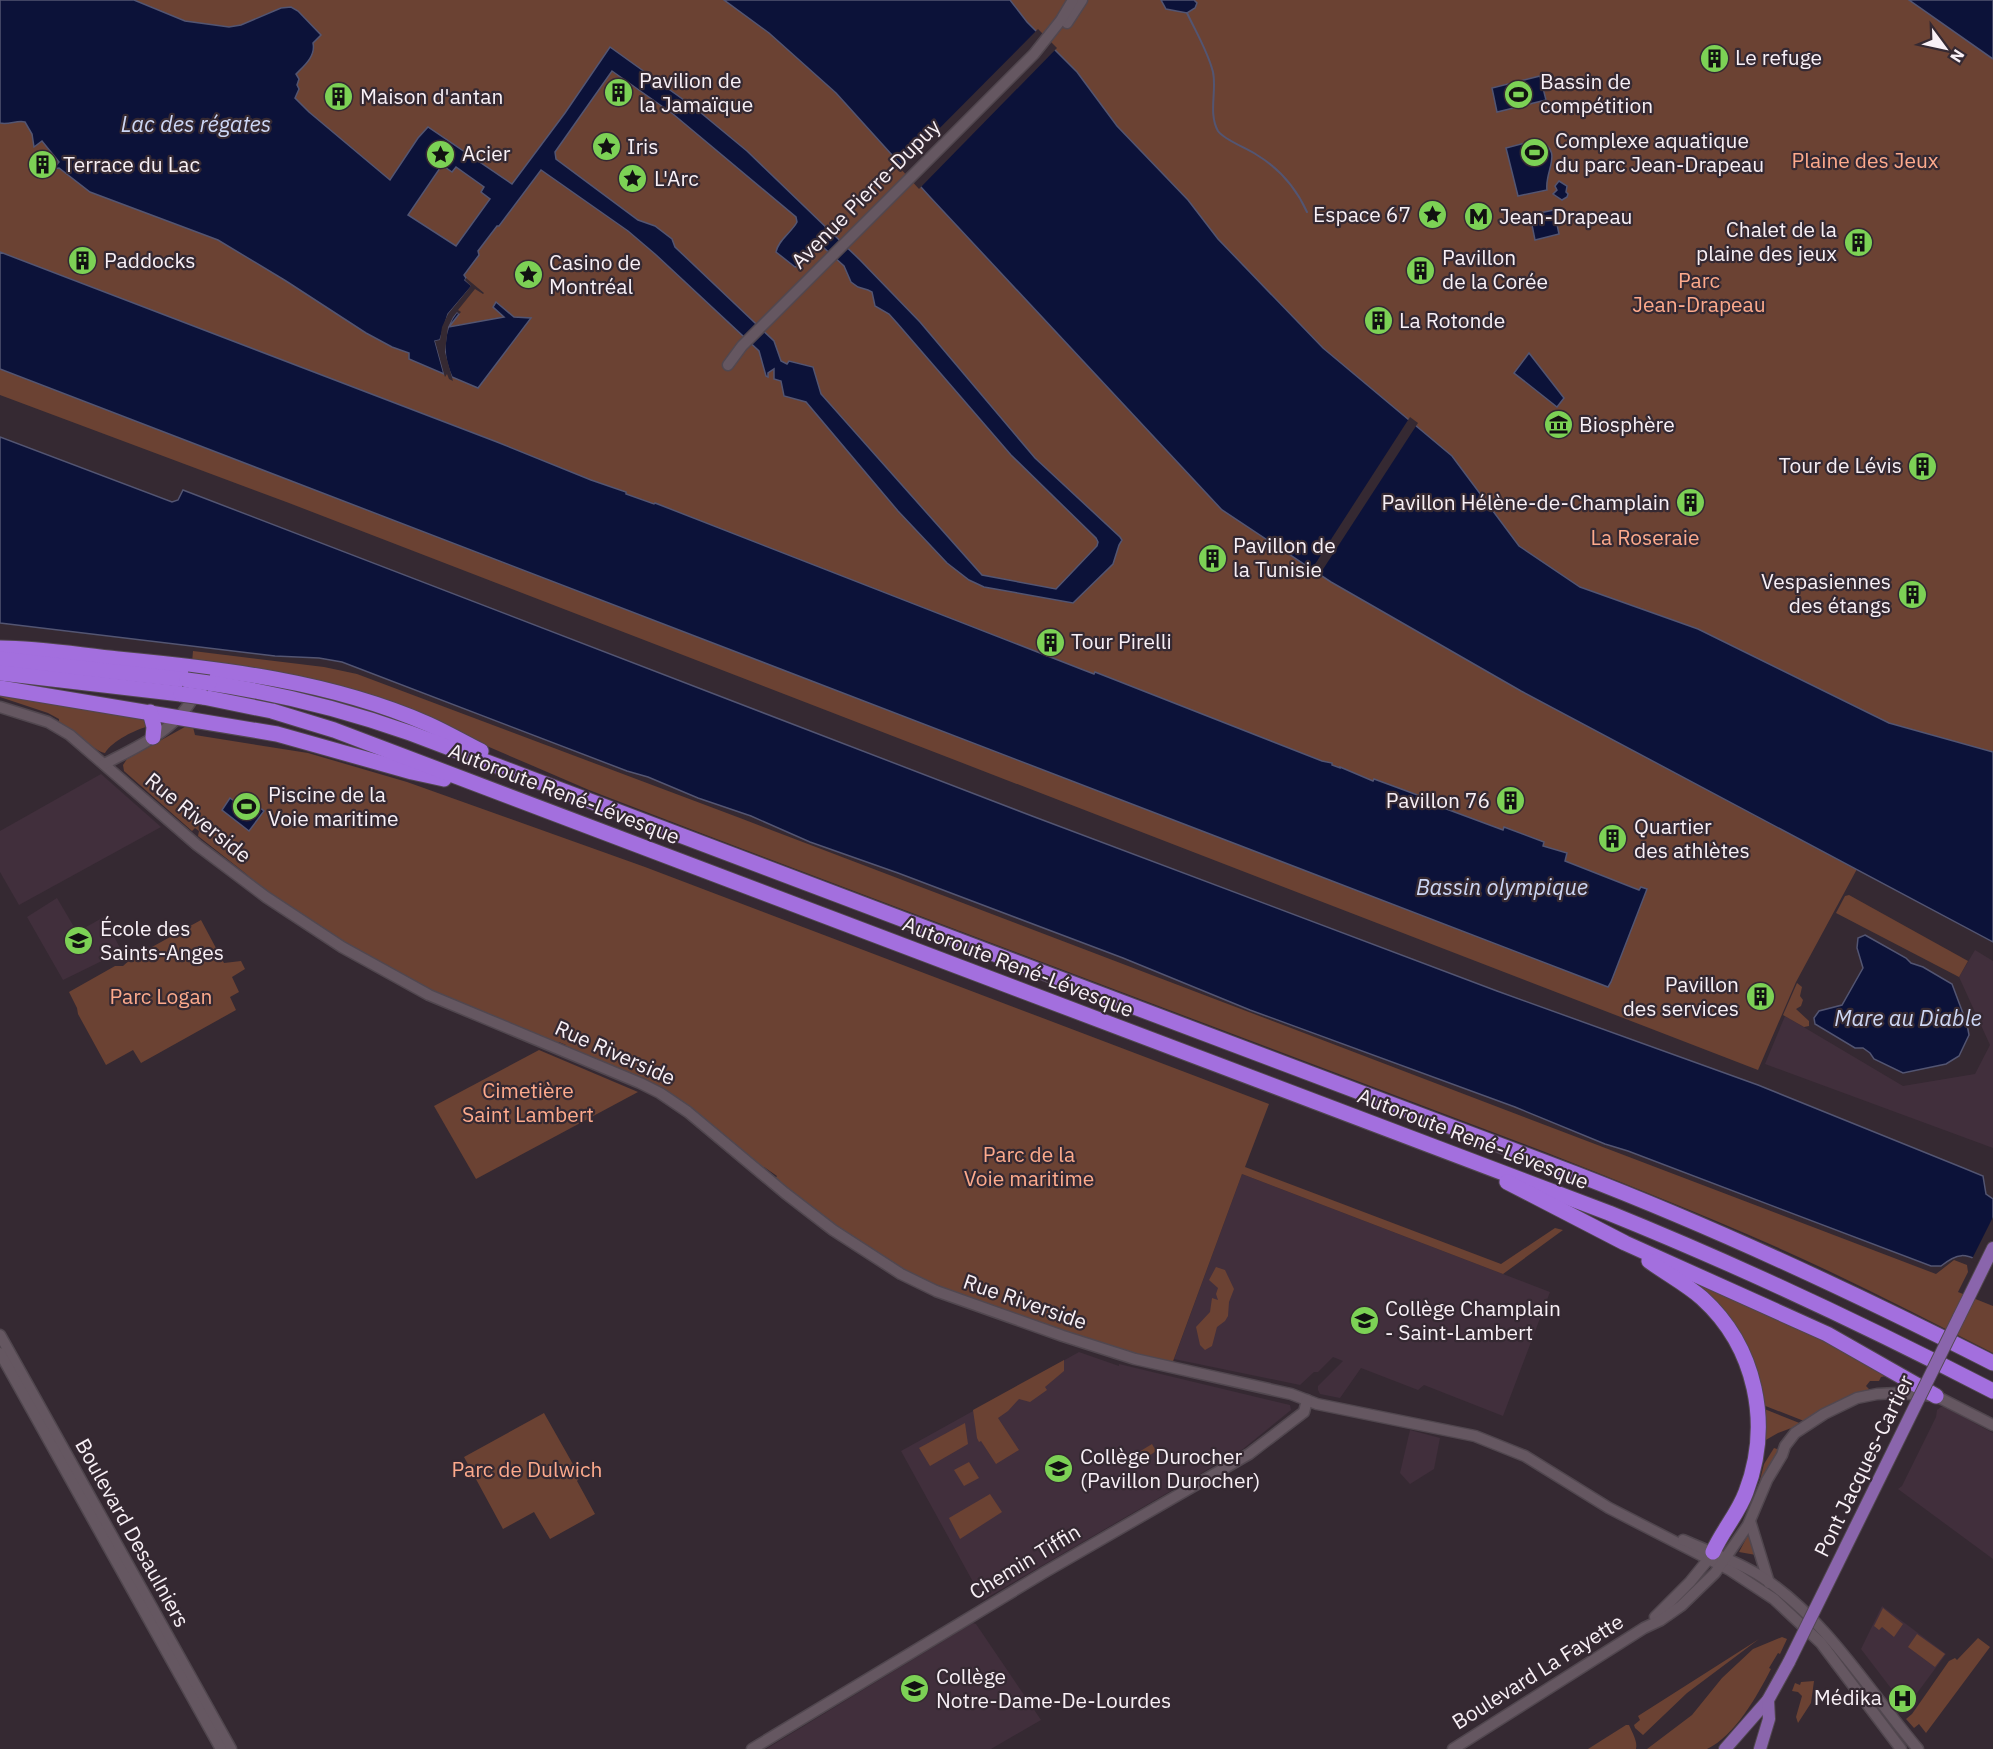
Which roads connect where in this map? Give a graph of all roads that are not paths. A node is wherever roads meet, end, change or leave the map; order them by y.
1 (1073, 0) edge
2 (1082, 0) edge
3 (1034, 54) junction
4 (728, 365) dead end
5 (0, 648) edge
6 (0, 659) edge
7 (203, 667) junction
8 (0, 673) edge
9 (184, 687) junction
10 (0, 688) edge
11 (206, 690) junction
12 (0, 707) edge
13 (150, 712) junction
14 (180, 717) junction
15 (153, 737) junction
16 (104, 764) junction
17 (550, 786) junction
18 (499, 792) junction
19 (1462, 1157) junction
20 (1625, 1243) junction
21 (1993, 1248) edge
22 (0, 1335) edge
23 (0, 1353) edge
24 (1993, 1363) edge
25 (1993, 1391) edge
26 (1936, 1396) junction
27 (1307, 1400) junction
28 (1993, 1425) edge
29 (1750, 1521) junction
30 (1717, 1559) junction
31 (1769, 1583) junction
32 (1768, 1700) junction
33 (221, 1749) edge
34 (231, 1749) edge
35 (752, 1749) edge
36 (1453, 1749) edge
37 (1725, 1749) edge
38 (1761, 1749) edge
39 (1901, 1749) edge
40 (1918, 1749) edge

1 - 3 street
2 - 3 street
3 - 4 street, Avenue Pierre-Dupuy
5 - 7 highway
6 - 9 highway, Autoroute René-Lévesque
7 - 14 street
7 - 17 highway
8 - 9 highway, Autoroute René-Lévesque
9 - 11 highway, Autoroute René-Lévesque, bridge
10 - 13 highway
11 - 17 highway, Autoroute René-Lévesque
11 - 18 highway, Autoroute René-Lévesque
12 - 16 street, Rue Riverside
13 - 14 highway
13 - 15 highway
14 - 15 street
14 - 18 highway
15 - 16 street
16 - 27 street, Rue Riverside
17 - 24 highway, Autoroute René-Lévesque
18 - 19 highway, Autoroute René-Lévesque
19 - 20 highway
19 - 25 highway, Autoroute René-Lévesque
20 - 26 highway
20 - 30 highway
21 - 32 main road, Pont Jacques-Cartier, bridge
22 - 34 street, Boulevard Desaulniers
23 - 33 street, Boulevard Desaulniers
26 - 28 street, Boulevard La Fayette
26 - 29 street, Boulevard La Fayette
27 - 30 street, Rue Riverside
27 - 35 street, Chemin Tiffin
29 - 30 street, Boulevard La Fayette
29 - 31 street
30 - 31 street
30 - 36 street, Boulevard La Fayette
30 - 39 street
31 - 40 street
32 - 37 main road, Pont Jacques-Cartier
32 - 38 main road, Pont Jacques-Cartier

